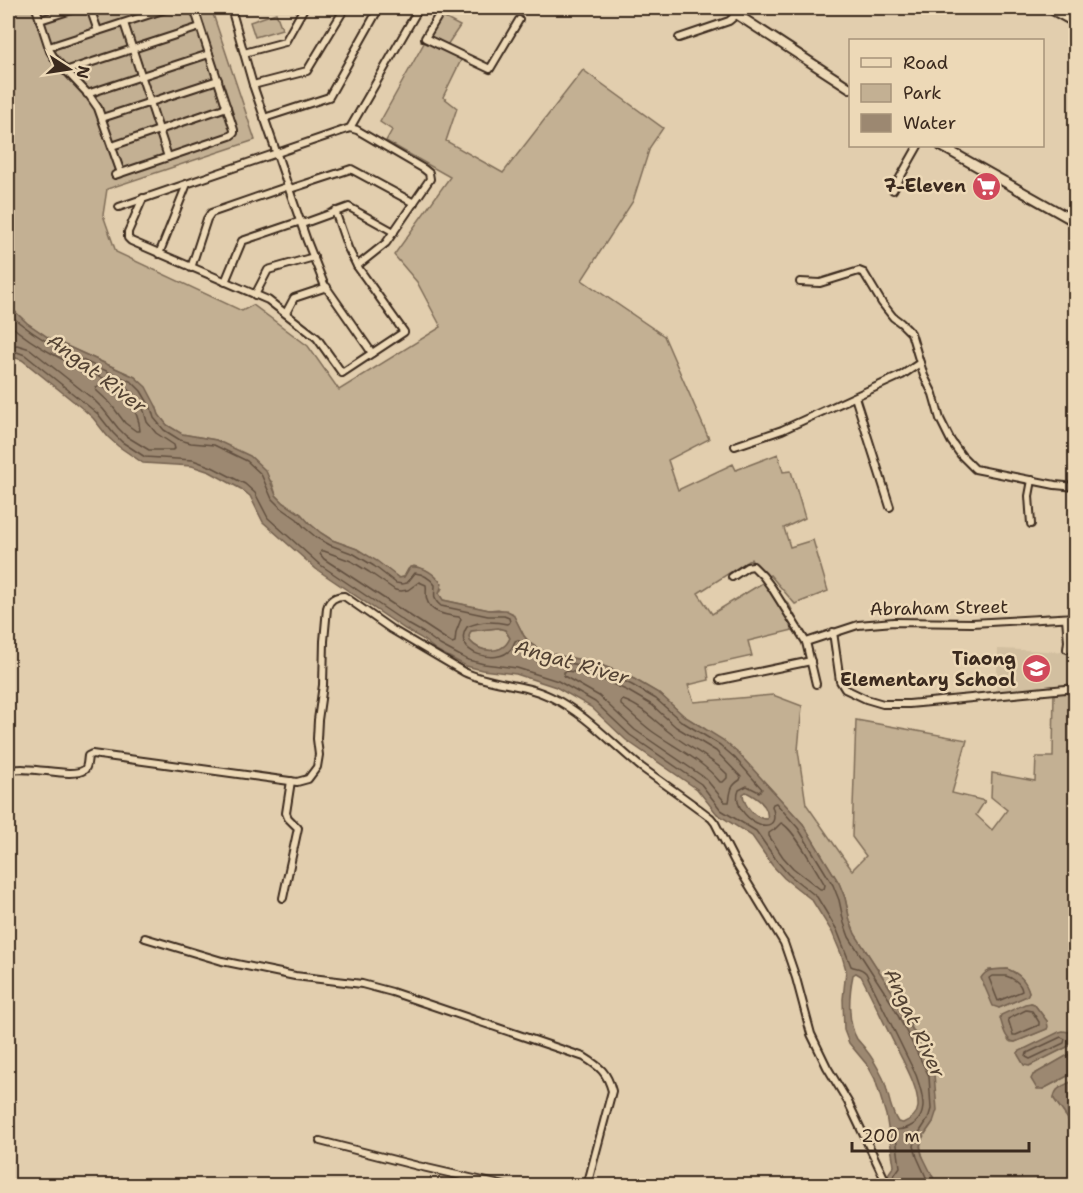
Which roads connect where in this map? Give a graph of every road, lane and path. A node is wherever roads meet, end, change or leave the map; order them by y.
1 (36, 8) edge
2 (78, 8) edge
3 (90, 8) edge
4 (143, 8) edge
5 (169, 8) edge
6 (194, 8) edge
7 (231, 8) edge
8 (304, 8) edge
9 (345, 8) edge
10 (379, 8) edge
11 (419, 8) edge
12 (443, 8) edge
13 (727, 8) edge
14 (1047, 8) edge
15 (737, 12) edge
16 (146, 15) junction
17 (40, 20) junction
18 (519, 20) dead end
19 (123, 22) junction
20 (1076, 24) edge
21 (200, 27) junction
22 (98, 31) junction
23 (679, 38) dead end
24 (49, 47) junction
25 (132, 49) junction
26 (244, 52) junction
27 (209, 54) junction
28 (65, 71) junction
29 (141, 76) junction
30 (218, 81) junction
31 (253, 85) junction
32 (849, 87) edge
33 (87, 94) junction
34 (150, 103) junction
35 (227, 107) junction
36 (102, 118) junction
37 (264, 118) junction
38 (350, 128) junction
39 (159, 130) junction
40 (112, 146) junction
41 (917, 147) edge
42 (943, 147) edge
43 (276, 153) junction
44 (168, 157) junction
45 (187, 184) junction
46 (289, 187) junction
47 (892, 189) dead end
48 (143, 198) junction
49 (414, 203) junction
50 (119, 207) dead end
51 (335, 211) junction
52 (1076, 222) edge
53 (301, 223) junction
54 (394, 232) junction
55 (159, 254) junction
56 (314, 257) junction
57 (357, 266) junction
58 (191, 268) junction
59 (225, 282) junction
60 (800, 282) dead end
61 (327, 287) junction
62 (255, 295) junction
63 (286, 313) junction
64 (372, 353) junction
65 (921, 363) junction
66 (855, 397) junction
67 (735, 446) dead end
68 (1032, 480) junction
69 (1076, 487) edge
70 (890, 507) dead end
71 (1031, 524) dead end
72 (732, 577) dead end
73 (1076, 617) edge
74 (1066, 618) junction
75 (833, 632) junction
76 (806, 642) junction
77 (1067, 649) dead end
78 (811, 661) junction
79 (720, 680) dead end
80 (816, 684) dead end
81 (1076, 688) edge
82 (8, 771) edge
83 (291, 781) junction
84 (283, 898) dead end
85 (145, 938) dead end
86 (320, 1141) dead end
87 (505, 1185) edge
88 (587, 1185) edge
89 (888, 1185) edge

1 - 17 street
2 - 17 street
3 - 22 street
4 - 16 street
5 - 16 street
6 - 21 street
7 - 26 street
8 - 26 street
9 - 31 street
10 - 37 street
11 - 38 street
12 - 18 street
13 - 15 main road
14 - 20 street
15 - 23 street
15 - 32 main road
16 - 19 street
17 - 24 street
19 - 22 street
19 - 25 street
21 - 25 street
21 - 27 street
22 - 24 street
24 - 28 street
25 - 28 street
25 - 29 street
26 - 31 street
27 - 29 street
27 - 30 street
28 - 33 street
29 - 33 street
29 - 34 street
30 - 34 street
30 - 35 street
31 - 37 street
33 - 36 street
34 - 36 street
34 - 39 street
35 - 39 street
35 - 44 street
36 - 40 street
37 - 43 street
38 - 43 street
38 - 49 street
39 - 40 street
39 - 44 street
40 - 44 street
41 - 47 street
42 - 52 main road
43 - 45 street
43 - 46 street
45 - 48 street
45 - 55 street
46 - 49 street
46 - 53 street
46 - 58 street
48 - 50 street
48 - 55 street
49 - 54 street
51 - 53 street
51 - 54 street
51 - 57 street
53 - 56 street
53 - 59 street
54 - 57 street
55 - 58 street
56 - 61 street
56 - 62 street
57 - 64 street
58 - 59 street
59 - 62 street
60 - 65 street
61 - 63 street
61 - 64 street
62 - 63 street
63 - 64 street
65 - 66 street
65 - 68 street
66 - 67 street
66 - 70 street
68 - 69 street
68 - 71 street
72 - 76 street
73 - 74 street, Abraham Street
74 - 75 street, Abraham Street
74 - 77 street
75 - 76 street, Abraham Street
75 - 81 street
76 - 78 street
78 - 79 street
78 - 80 street
82 - 83 street
83 - 84 street
83 - 89 street
85 - 88 street
86 - 87 street

